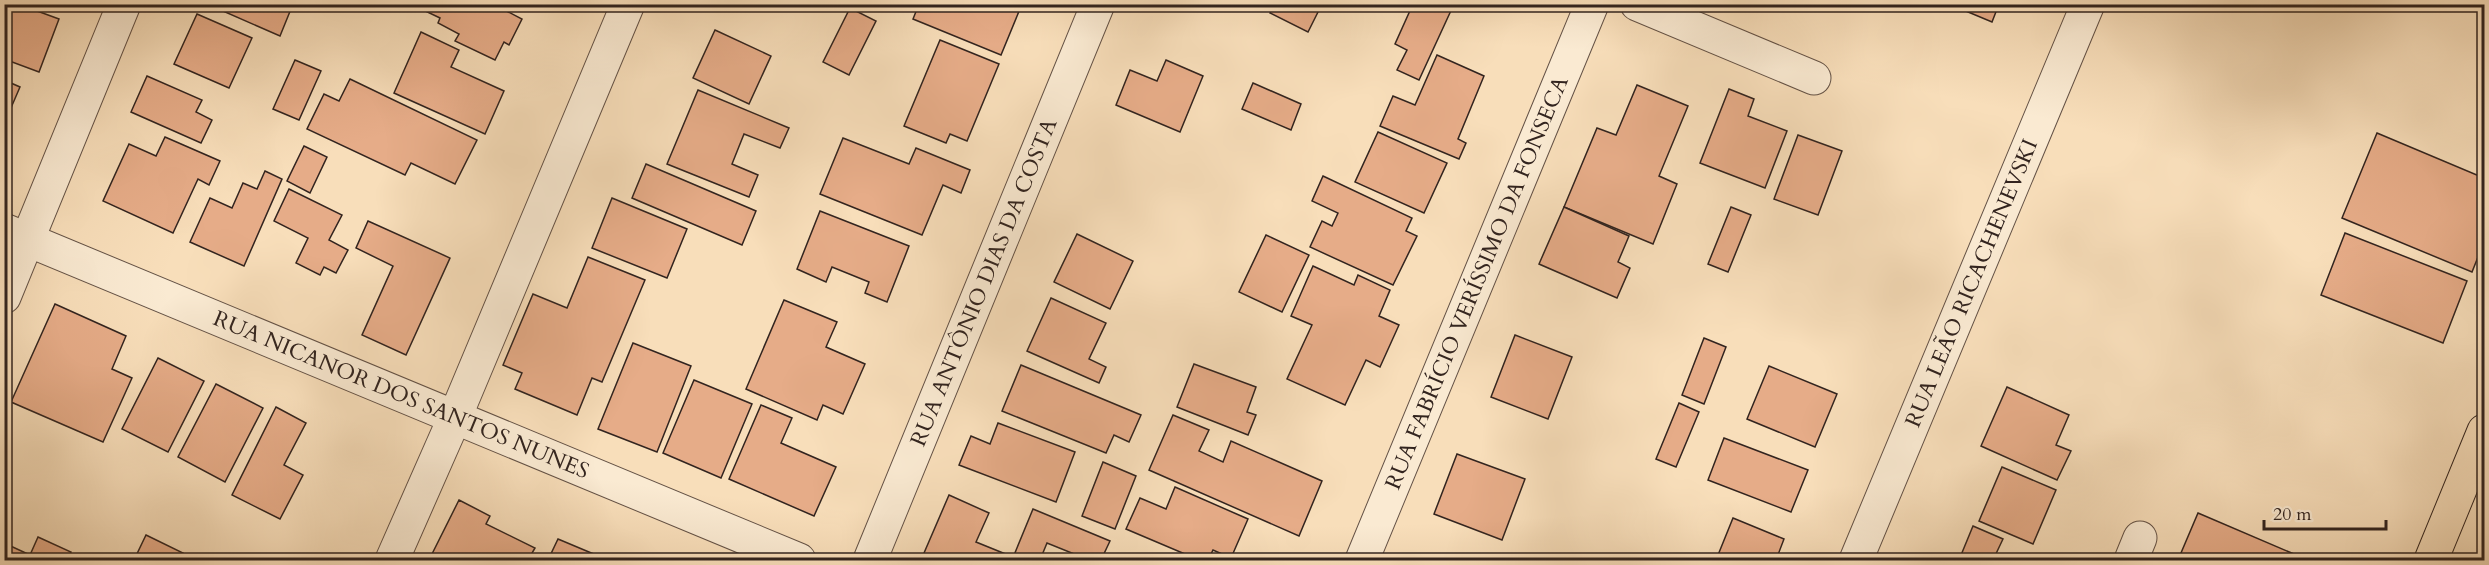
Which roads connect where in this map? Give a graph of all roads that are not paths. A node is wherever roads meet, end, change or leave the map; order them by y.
1 (124, 4) edge
2 (628, 4) edge
3 (1098, 4) edge
4 (1592, 4) edge
5 (1637, 4) edge
6 (2088, 4) edge
7 (1814, 78) dead end
8 (16, 235) edge
9 (4, 297) edge
10 (455, 417) junction
11 (2484, 431) edge
12 (392, 561) edge
13 (799, 561) edge
14 (870, 561) edge
15 (1362, 561) edge
16 (1856, 561) edge
17 (2430, 561) edge

1 - 8 street
2 - 10 street
3 - 14 street, RUA ANTÔNIO DIAS DA COSTA
4 - 15 street, RUA FABRÍCIO VERÍSSIMO DA FONSECA
5 - 7 street
6 - 16 street, RUA LEÃO RICACHENEVSKI
8 - 9 street
8 - 10 street, RUA NICANOR DOS SANTOS NUNES
10 - 12 street
10 - 13 street, RUA NICANOR DOS SANTOS NUNES
11 - 17 main road

